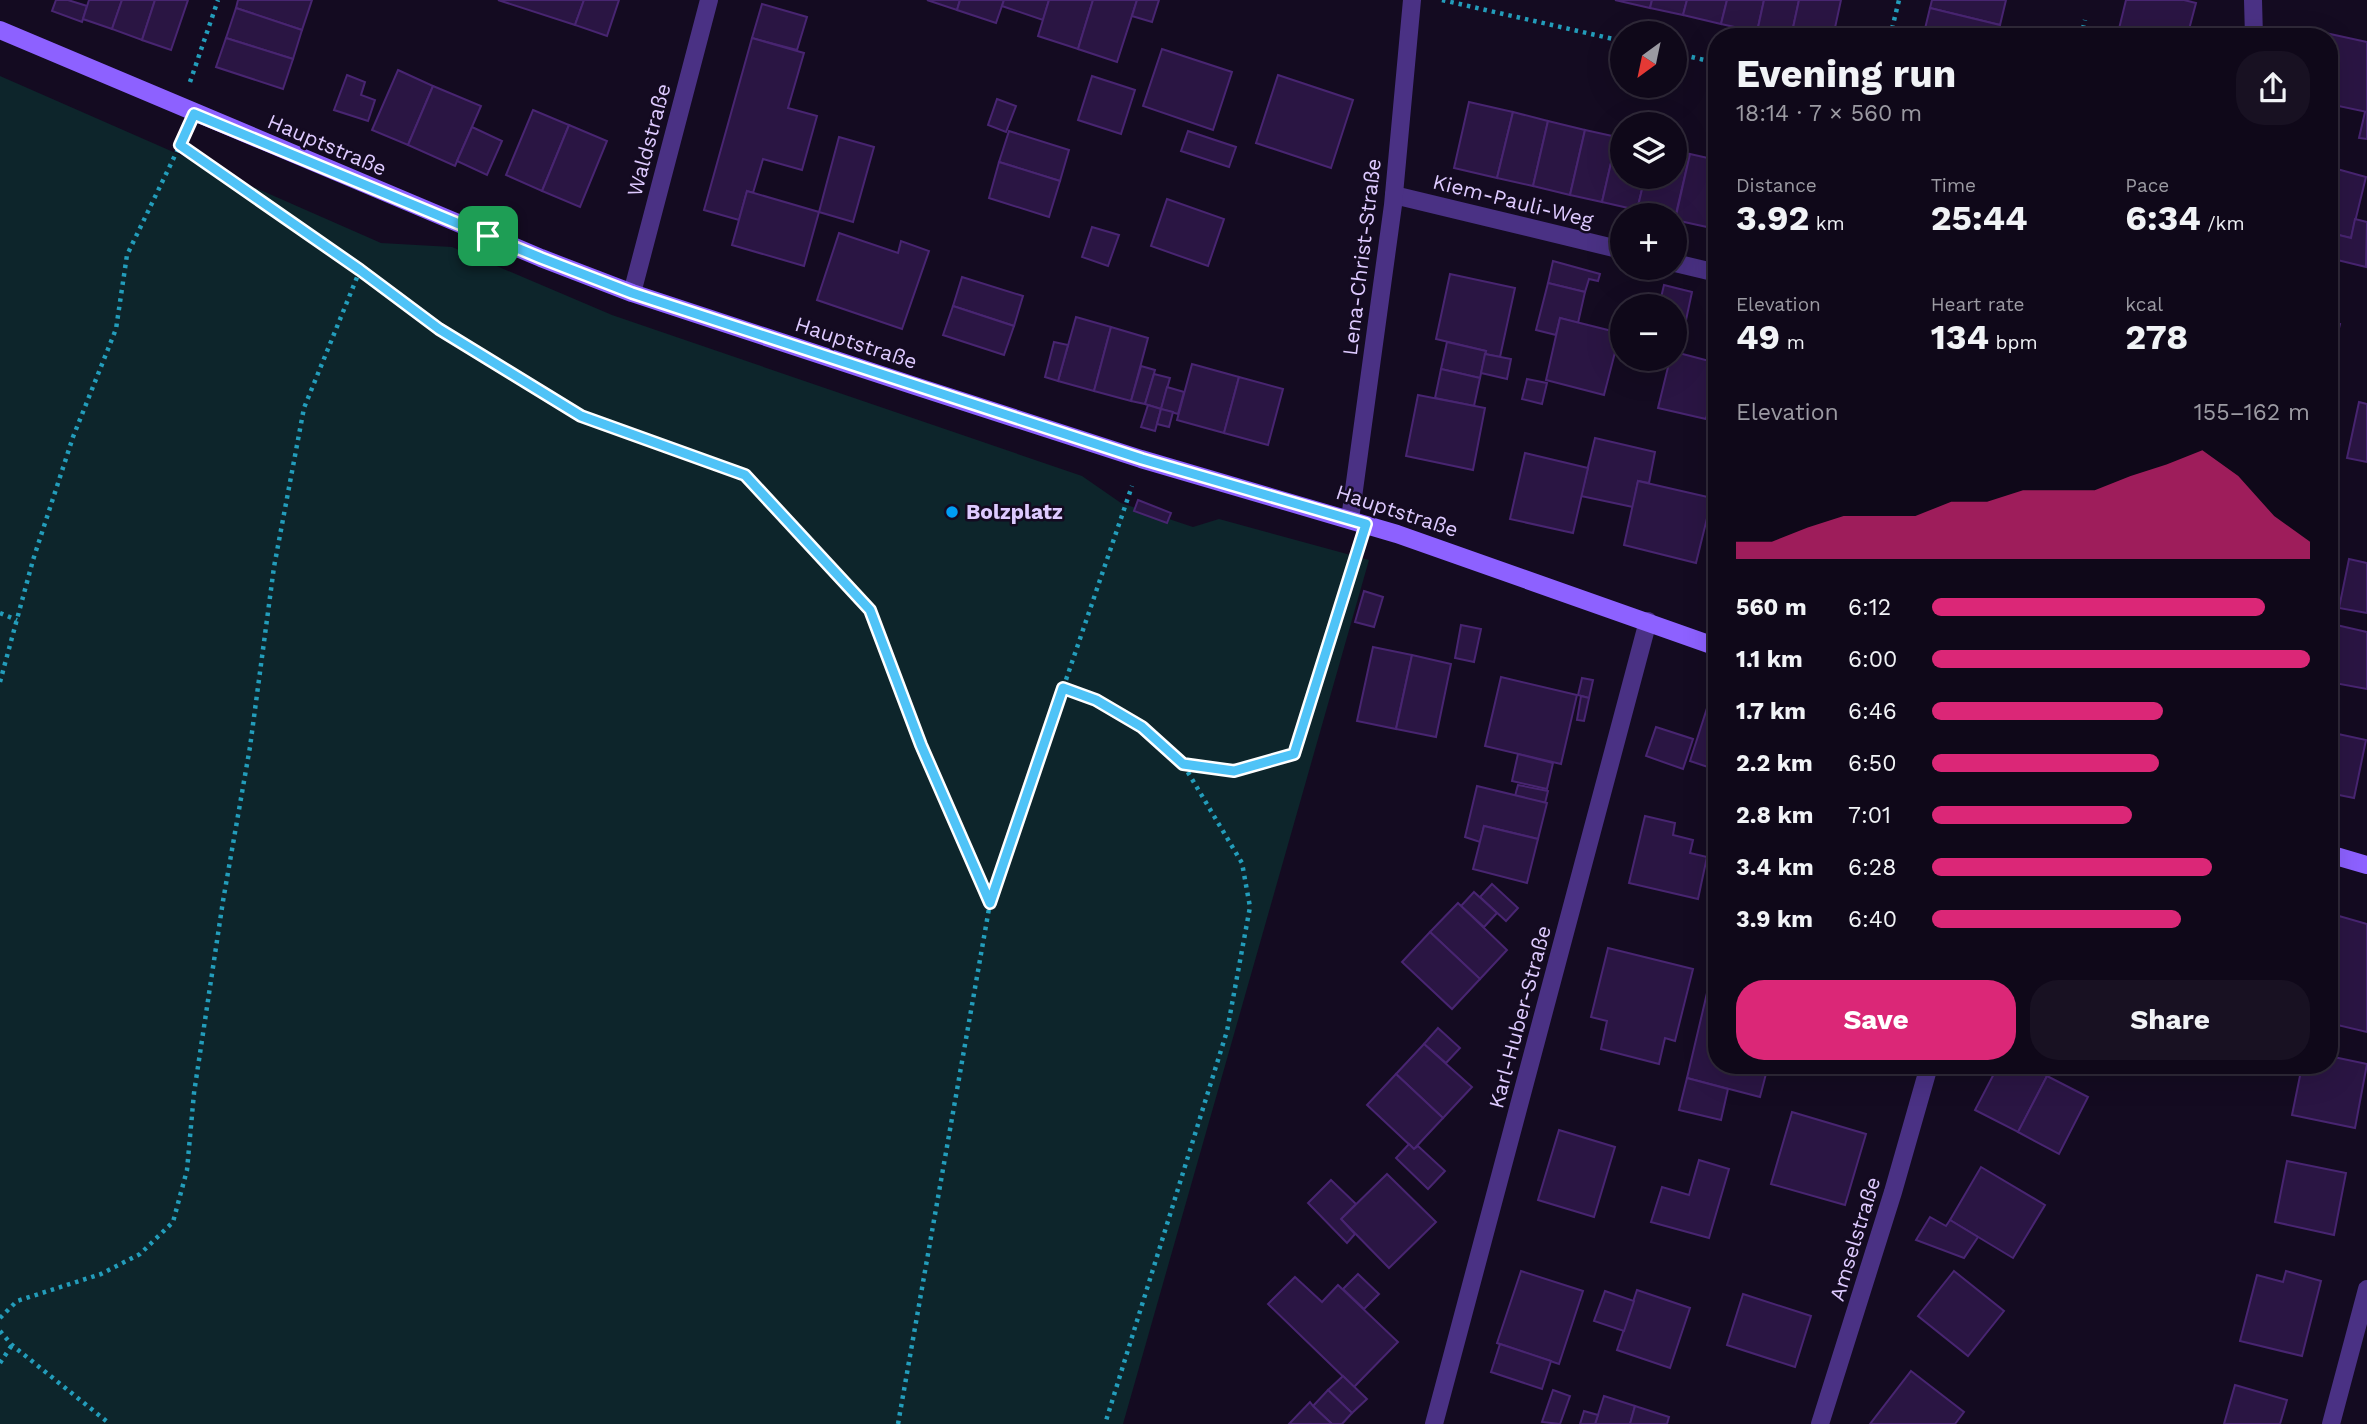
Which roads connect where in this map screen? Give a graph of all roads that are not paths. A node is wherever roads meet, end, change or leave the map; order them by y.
1 (709, 0) edge
2 (1412, 0) edge
3 (2253, 0) edge
4 (2254, 28) edge
5 (0, 30) edge
6 (1394, 195) junction
7 (1610, 247) edge
8 (1687, 266) edge
9 (1708, 271) edge
10 (632, 293) junction
11 (1358, 521) junction
12 (1648, 621) junction
13 (1708, 644) edge
14 (2338, 857) edge
15 (2367, 865) edge
16 (1928, 1074) edge
17 (2367, 1289) edge
18 (1438, 1422) edge
19 (1820, 1424) edge
20 (2331, 1424) edge

1 - 10 street, Waldstraße
2 - 6 street, Lena-Christ-Straße
3 - 4 street
5 - 10 street, Hauptstraße
6 - 7 street, Kiem-Pauli-Weg
6 - 11 street, Lena-Christ-Straße
8 - 9 street
10 - 11 street, Hauptstraße
11 - 12 street, Hauptstraße
12 - 13 street, Hauptstraße
12 - 18 street, Karl-Huber-Straße
14 - 15 street
16 - 19 street, Amselstraße
17 - 20 street

